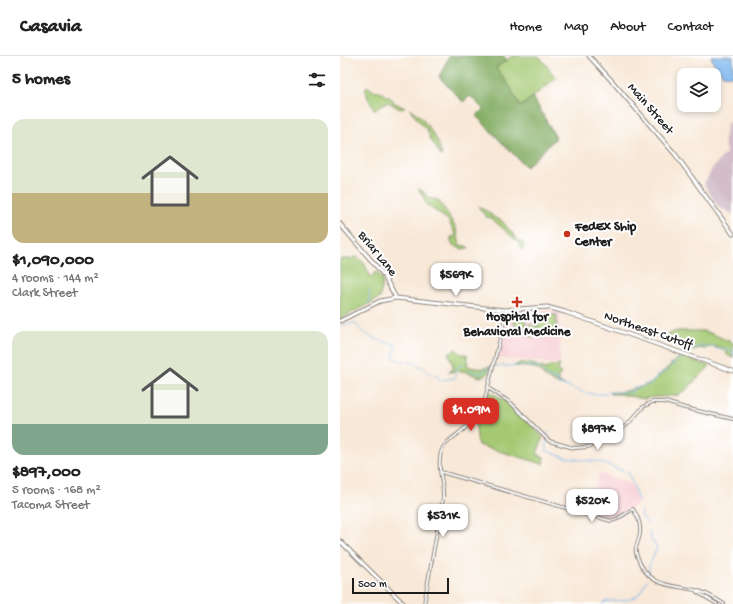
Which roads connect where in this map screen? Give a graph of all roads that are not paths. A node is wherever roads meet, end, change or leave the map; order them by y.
1 (589, 56) edge
2 (340, 224) edge
3 (733, 234) edge
4 (396, 298) junction
5 (507, 310) junction
6 (340, 321) edge
7 (733, 371) edge
8 (488, 388) junction
9 (733, 419) edge
10 (441, 472) junction
11 (340, 541) edge
12 (694, 590) junction
13 (404, 604) edge
14 (424, 604) edge
15 (718, 604) edge
16 (724, 604) edge

1 - 3 main road, Main Street
2 - 4 main road, Briar Lane
4 - 5 main road, Northeast Cutoff
4 - 6 main road, Northeast Cutoff
5 - 7 main road, Northeast Cutoff
5 - 8 street
8 - 9 street
8 - 10 street
10 - 12 street
10 - 14 street
11 - 13 main road
12 - 15 street
12 - 16 street

